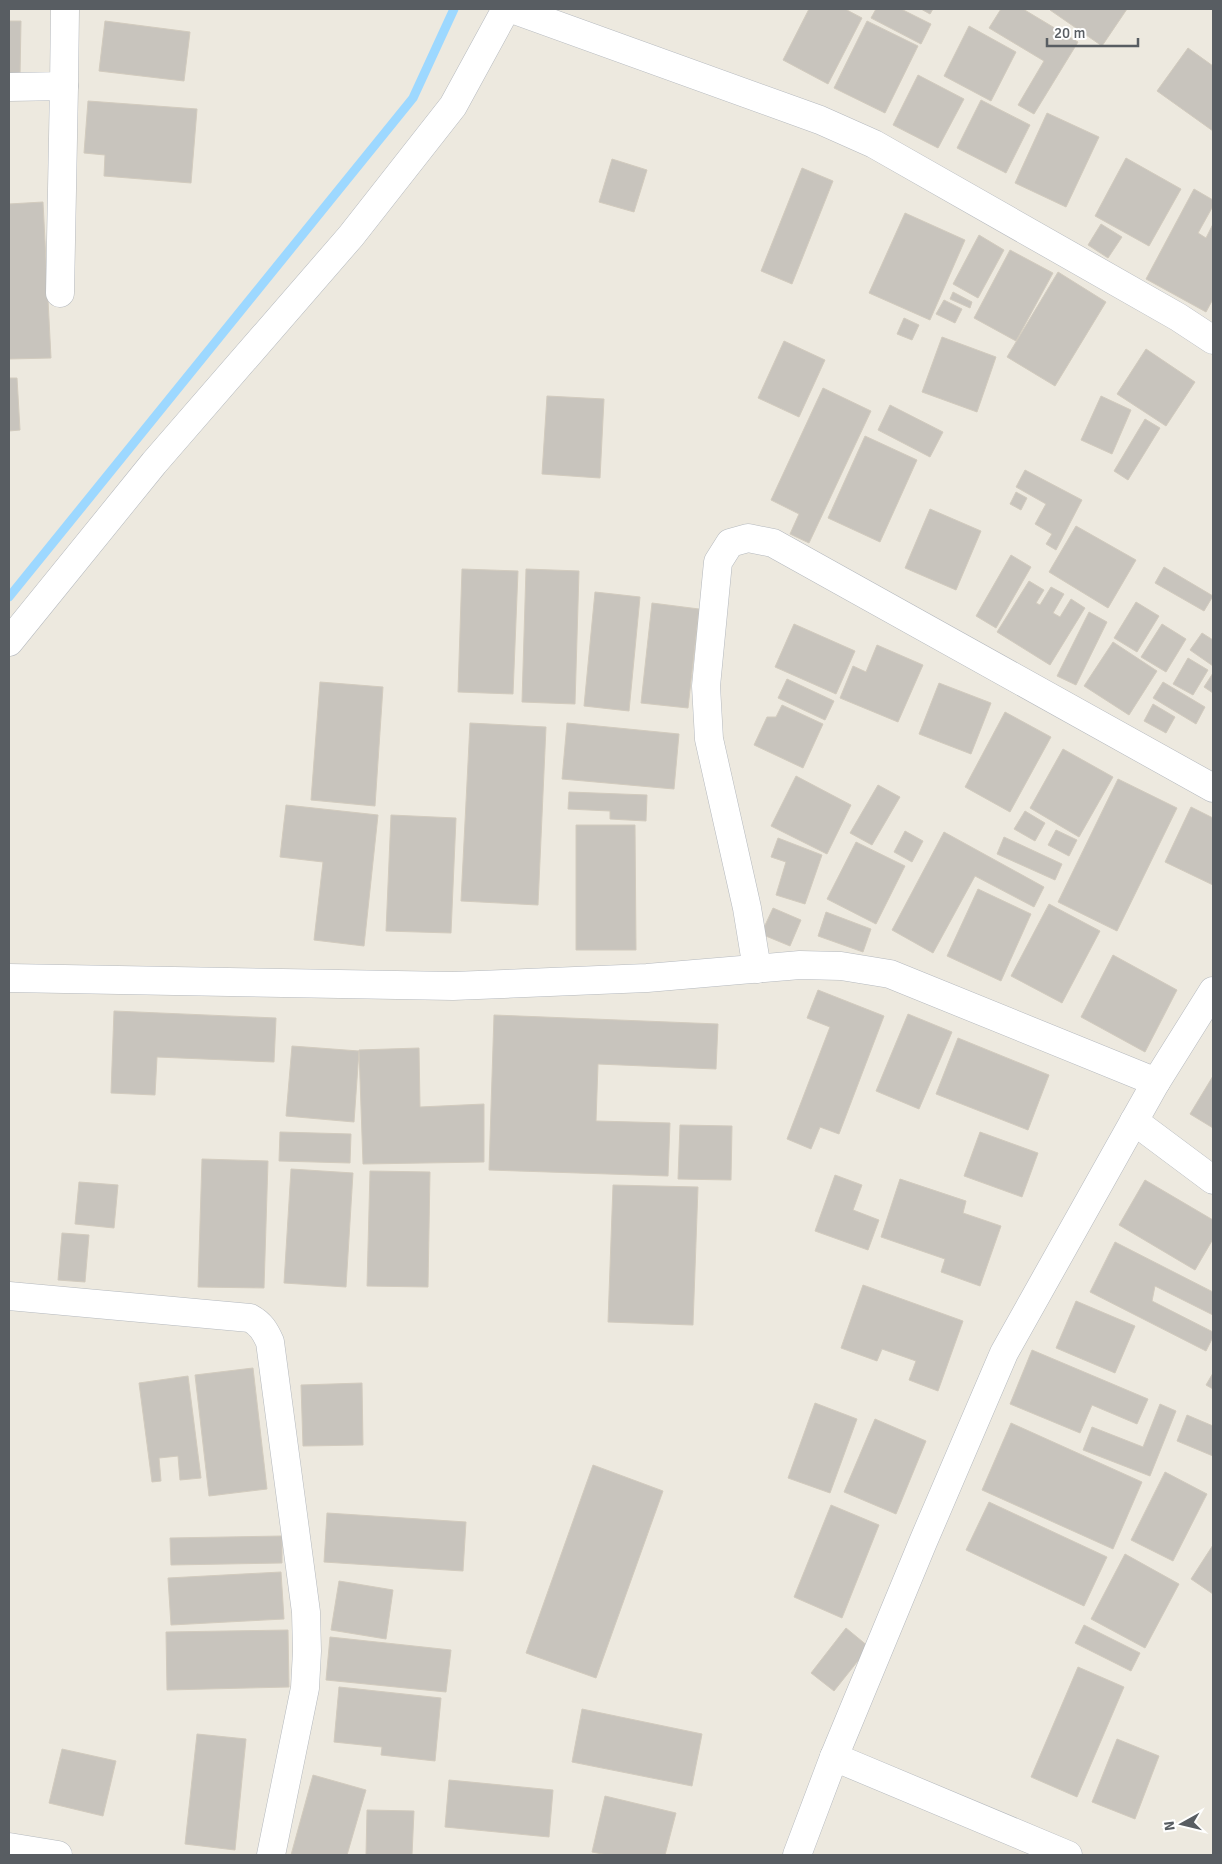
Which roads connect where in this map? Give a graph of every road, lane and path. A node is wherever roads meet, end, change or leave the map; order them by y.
1 (65, 9) edge
2 (506, 9) edge
3 (512, 9) edge
4 (64, 86) junction
5 (9, 87) edge
6 (60, 293) dead end
7 (1213, 340) edge
8 (9, 642) edge
9 (1213, 788) edge
10 (757, 969) junction
11 (9, 978) edge
12 (1213, 991) edge
13 (1156, 1082) junction
14 (1134, 1122) junction
15 (1213, 1180) edge
16 (9, 1296) edge
17 (834, 1757) junction
18 (9, 1847) edge
19 (58, 1855) edge
20 (271, 1855) edge
21 (797, 1855) edge
22 (1068, 1855) edge

1 - 4 street
2 - 8 street
3 - 7 street
4 - 5 street
4 - 6 street
9 - 10 street
10 - 11 street
10 - 13 street
12 - 13 street
13 - 14 street
14 - 15 street
14 - 17 street
16 - 20 street
17 - 21 street
17 - 22 street
18 - 19 street

